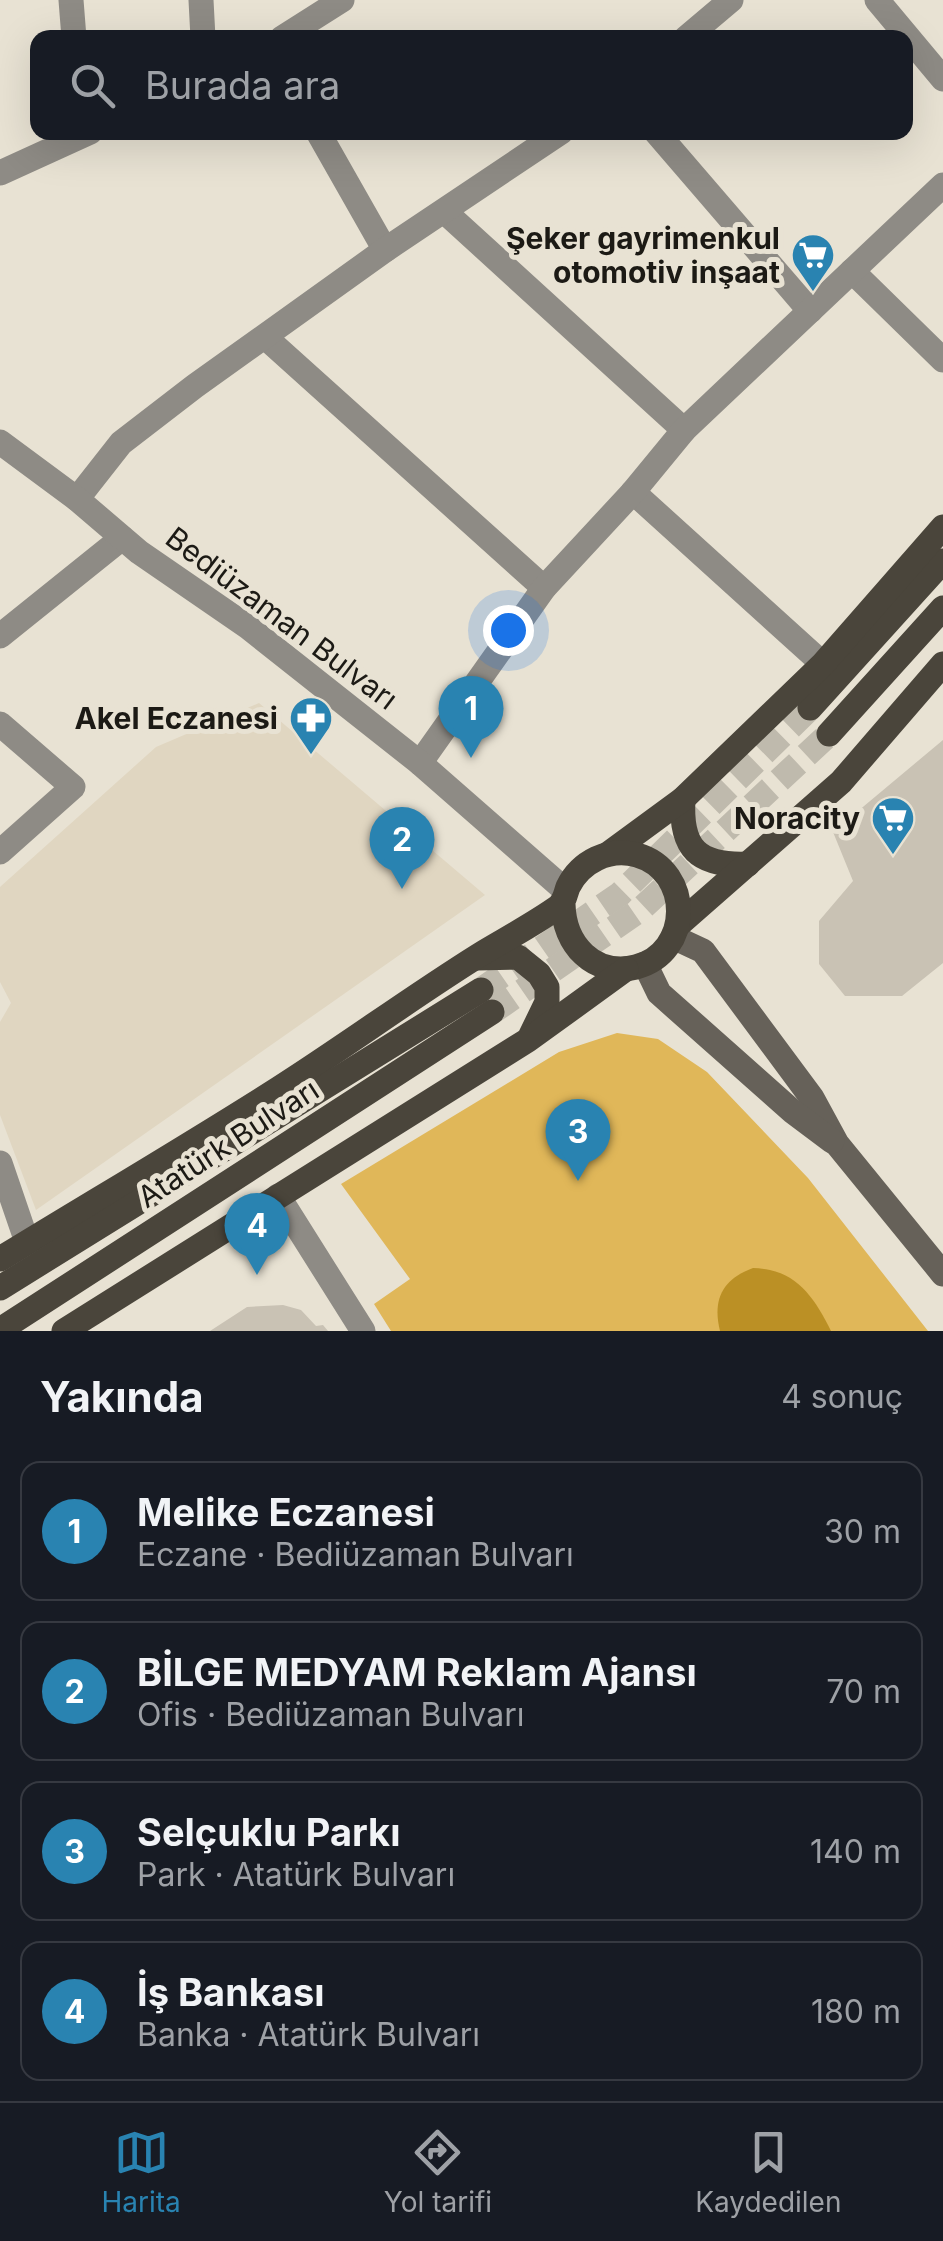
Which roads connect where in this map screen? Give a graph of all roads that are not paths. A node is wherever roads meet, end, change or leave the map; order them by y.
1 (71, 0) edge
2 (201, 0) edge
3 (342, 0) edge
4 (730, 0) edge
5 (877, 0) edge
6 (310, 10) edge
7 (73, 30) edge
8 (203, 30) edge
9 (290, 30) edge
10 (695, 30) edge
11 (902, 30) edge
12 (913, 43) edge
13 (943, 79) edge
14 (72, 140) edge
15 (323, 140) edge
16 (549, 140) edge
17 (663, 140) edge
18 (0, 173) edge
19 (943, 185) edge
20 (445, 212) junction
21 (385, 250) junction
22 (852, 271) junction
23 (810, 311) junction
24 (265, 337) junction
25 (943, 360) edge
26 (684, 430) junction
27 (0, 442) edge
28 (633, 492) junction
29 (77, 499) junction
30 (943, 527) edge
31 (122, 538) junction
32 (943, 561) edge
33 (544, 588) junction
34 (943, 608) edge
35 (0, 636) edge
36 (823, 664) junction
37 (943, 664) edge
38 (810, 708) tunnel mouth
39 (0, 724) edge
40 (829, 734) tunnel mouth
41 (420, 762) junction
42 (683, 799) junction
43 (0, 852) edge
44 (608, 854) junction
45 (748, 864) junction
46 (565, 897) junction
47 (676, 931) junction
48 (474, 958) junction
49 (635, 967) junction
50 (528, 1040) junction
51 (837, 1144) junction
52 (0, 1164) edge
53 (278, 1196) junction
54 (27, 1242) junction
55 (0, 1259) edge
56 (943, 1274) edge
57 (0, 1288) edge
58 (0, 1330) edge
59 (64, 1331) edge
60 (364, 1331) edge

1 - 7 street
2 - 8 street
3 - 6 street
4 - 10 street
5 - 11 street
6 - 9 street
12 - 13 street
14 - 18 street
15 - 21 street
16 - 20 street
17 - 23 street
19 - 22 street
20 - 21 street
20 - 26 street
21 - 24 street
22 - 23 street
22 - 25 street
23 - 26 street
24 - 29 street
24 - 33 street
26 - 28 street
27 - 29 street, Bediüzaman Bulvarı
28 - 33 street
28 - 36 street
29 - 31 street, Bediüzaman Bulvarı
30 - 36 main road
31 - 35 street
31 - 41 street, Bediüzaman Bulvarı
32 - 38 main road
33 - 41 street
34 - 40 main road
36 - 42 main road
37 - 45 main road
39 - 43 street
41 - 46 street, Bediüzaman Bulvarı
42 - 44 main road
42 - 45 main road
44 - 46 main road
44 - 47 main road
45 - 47 main road
46 - 48 main road
46 - 49 main road
47 - 49 main road
47 - 51 main road
48 - 50 main road
48 - 54 main road
49 - 50 main road
49 - 51 main road
50 - 53 main road
51 - 56 main road
52 - 54 street
53 - 59 main road
53 - 60 street
54 - 55 main road
57 - 58 main road, Atatürk Bulvarı

